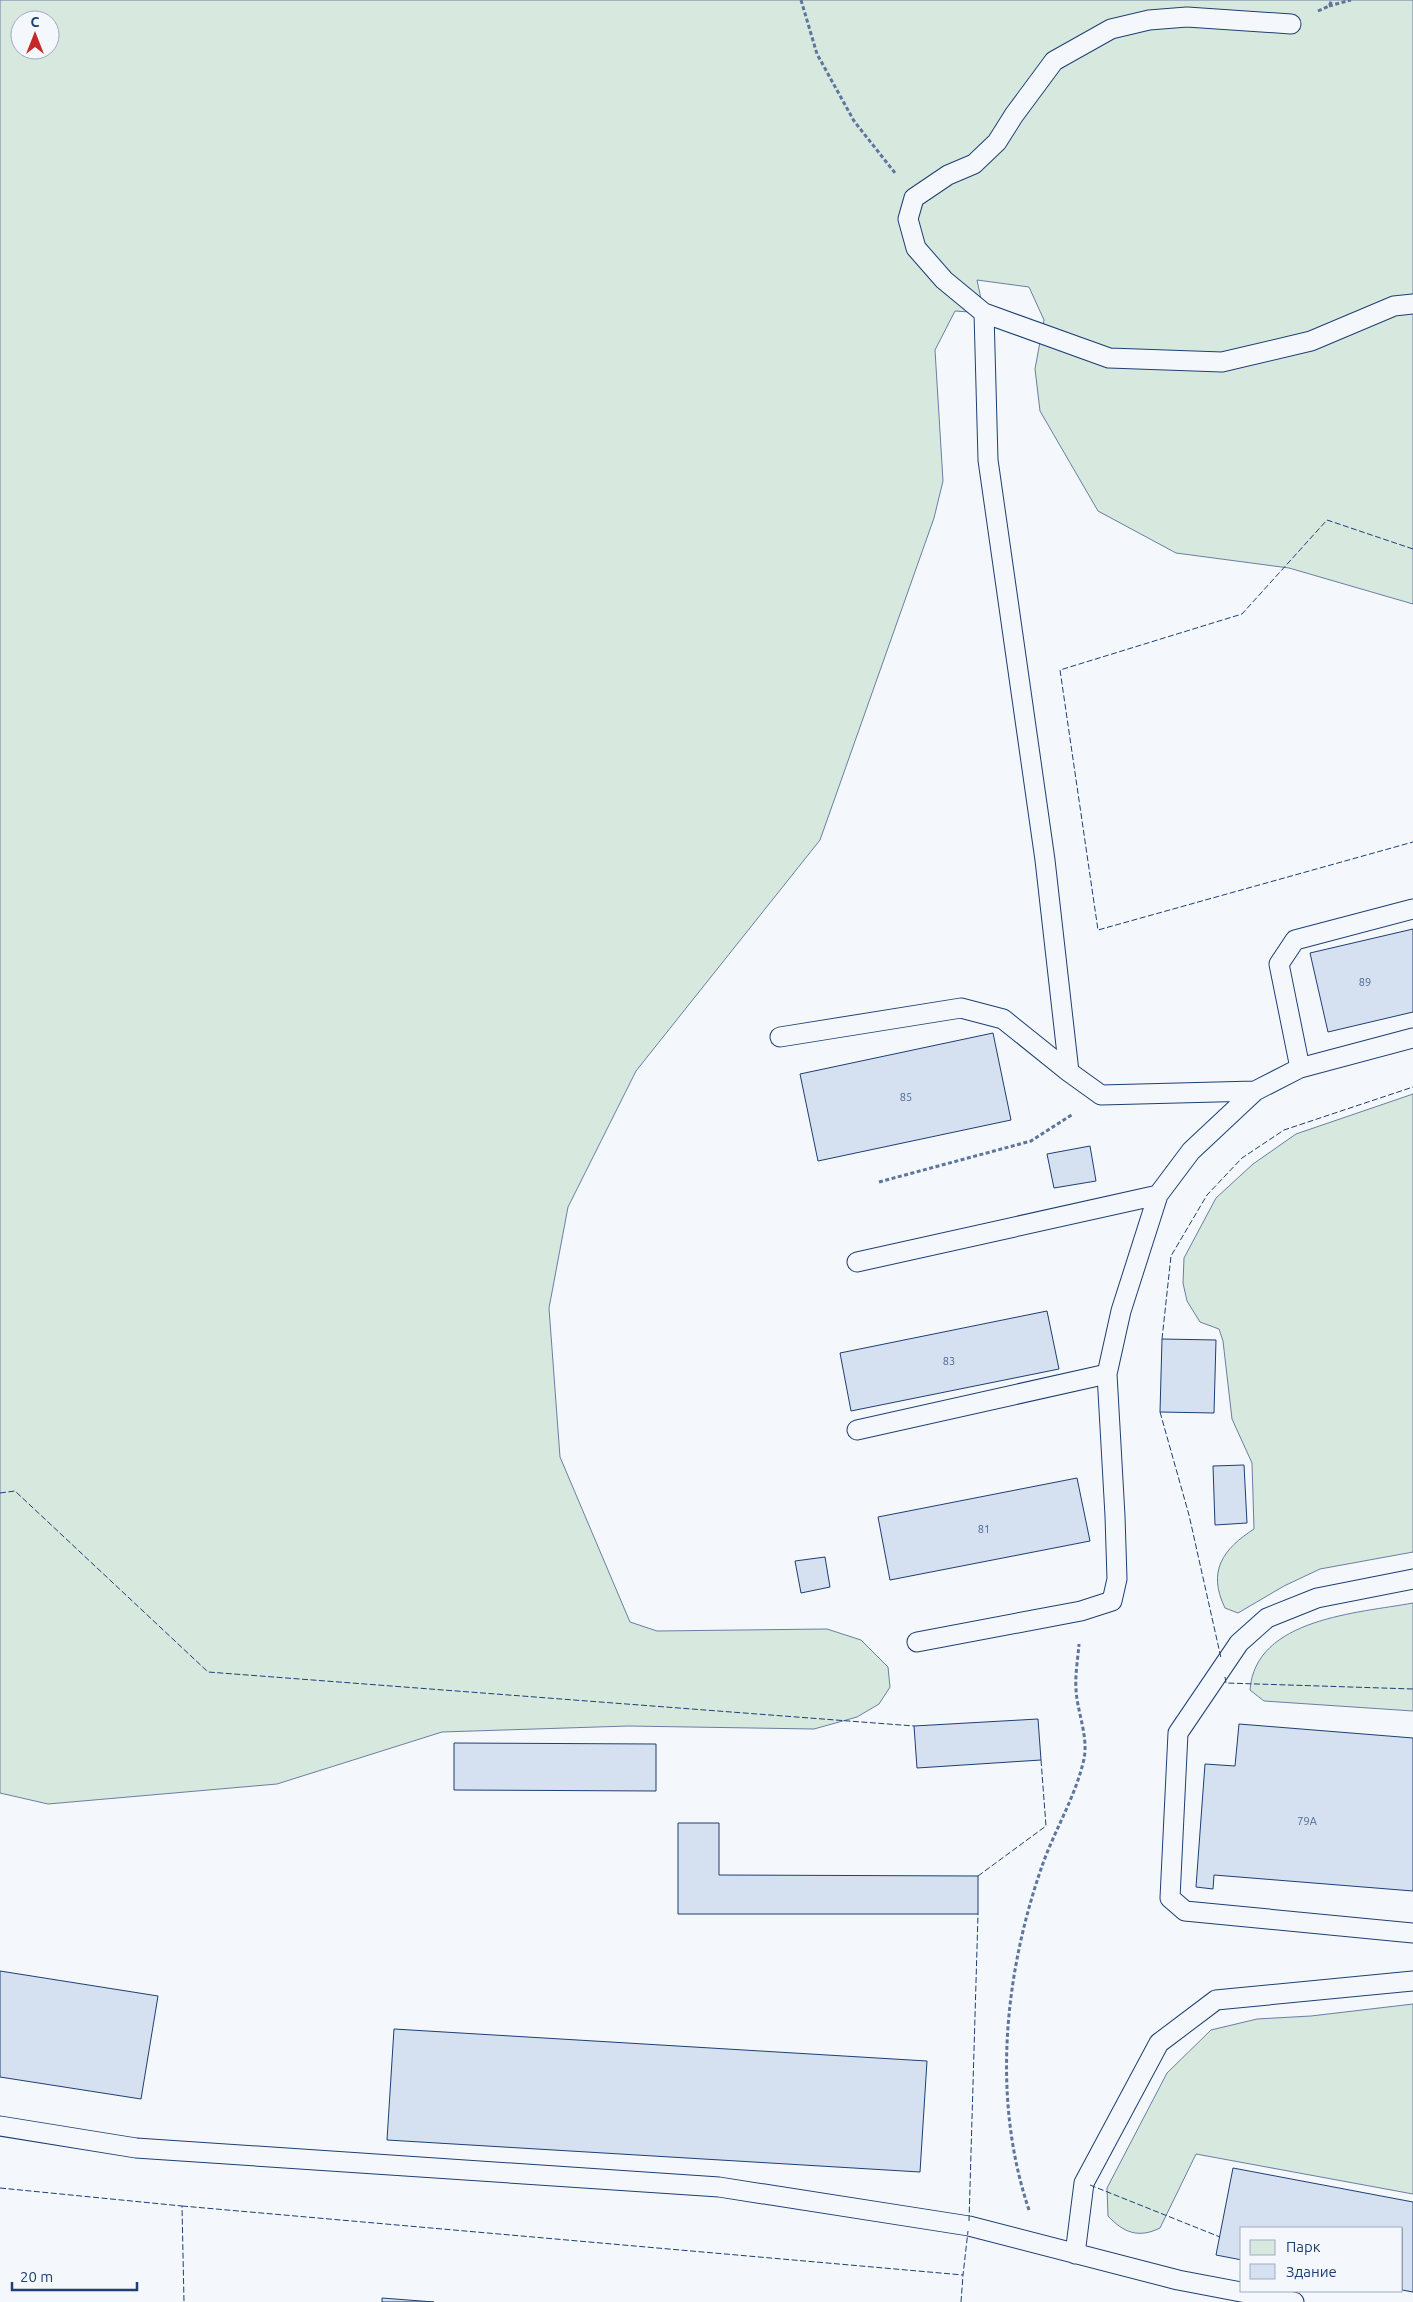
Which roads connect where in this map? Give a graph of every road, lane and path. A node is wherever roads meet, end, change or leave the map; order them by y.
1 (800, 0) edge
2 (1351, 0) edge
3 (1329, 6) dead end
4 (1291, 24) dead end
5 (914, 198) junction
6 (1413, 304) edge
7 (984, 314) junction
8 (1413, 908) edge
9 (780, 1037) dead end
10 (1413, 1038) edge
11 (1300, 1068) junction
12 (1069, 1072) junction
13 (1255, 1091) junction
14 (1101, 1095) junction
15 (879, 1182) dead end
16 (1158, 1195) junction
17 (857, 1262) dead end
18 (1107, 1374) junction
19 (856, 1430) dead end
20 (1413, 1579) edge
21 (1081, 1611) junction
22 (917, 1642) dead end
23 (1413, 1933) edge
24 (1413, 1981) edge
25 (0, 2126) edge
26 (1043, 2245) junction
27 (1075, 2254) junction
28 (1240, 2292) edge
29 (1241, 2292) edge
30 (1294, 2302) edge

1 - 5 path
2 - 3 path
4 - 5 lane
5 - 7 lane
6 - 7 lane
7 - 12 lane
8 - 11 lane
9 - 12 lane
10 - 11 lane
11 - 13 lane
12 - 14 lane
13 - 14 lane
13 - 16 lane
14 - 15 path
16 - 17 lane
16 - 18 lane
18 - 19 lane
18 - 21 lane
20 - 23 lane
21 - 22 lane
21 - 26 path
24 - 27 lane
25 - 26 lane
26 - 27 lane
27 - 28 lane
29 - 30 lane

